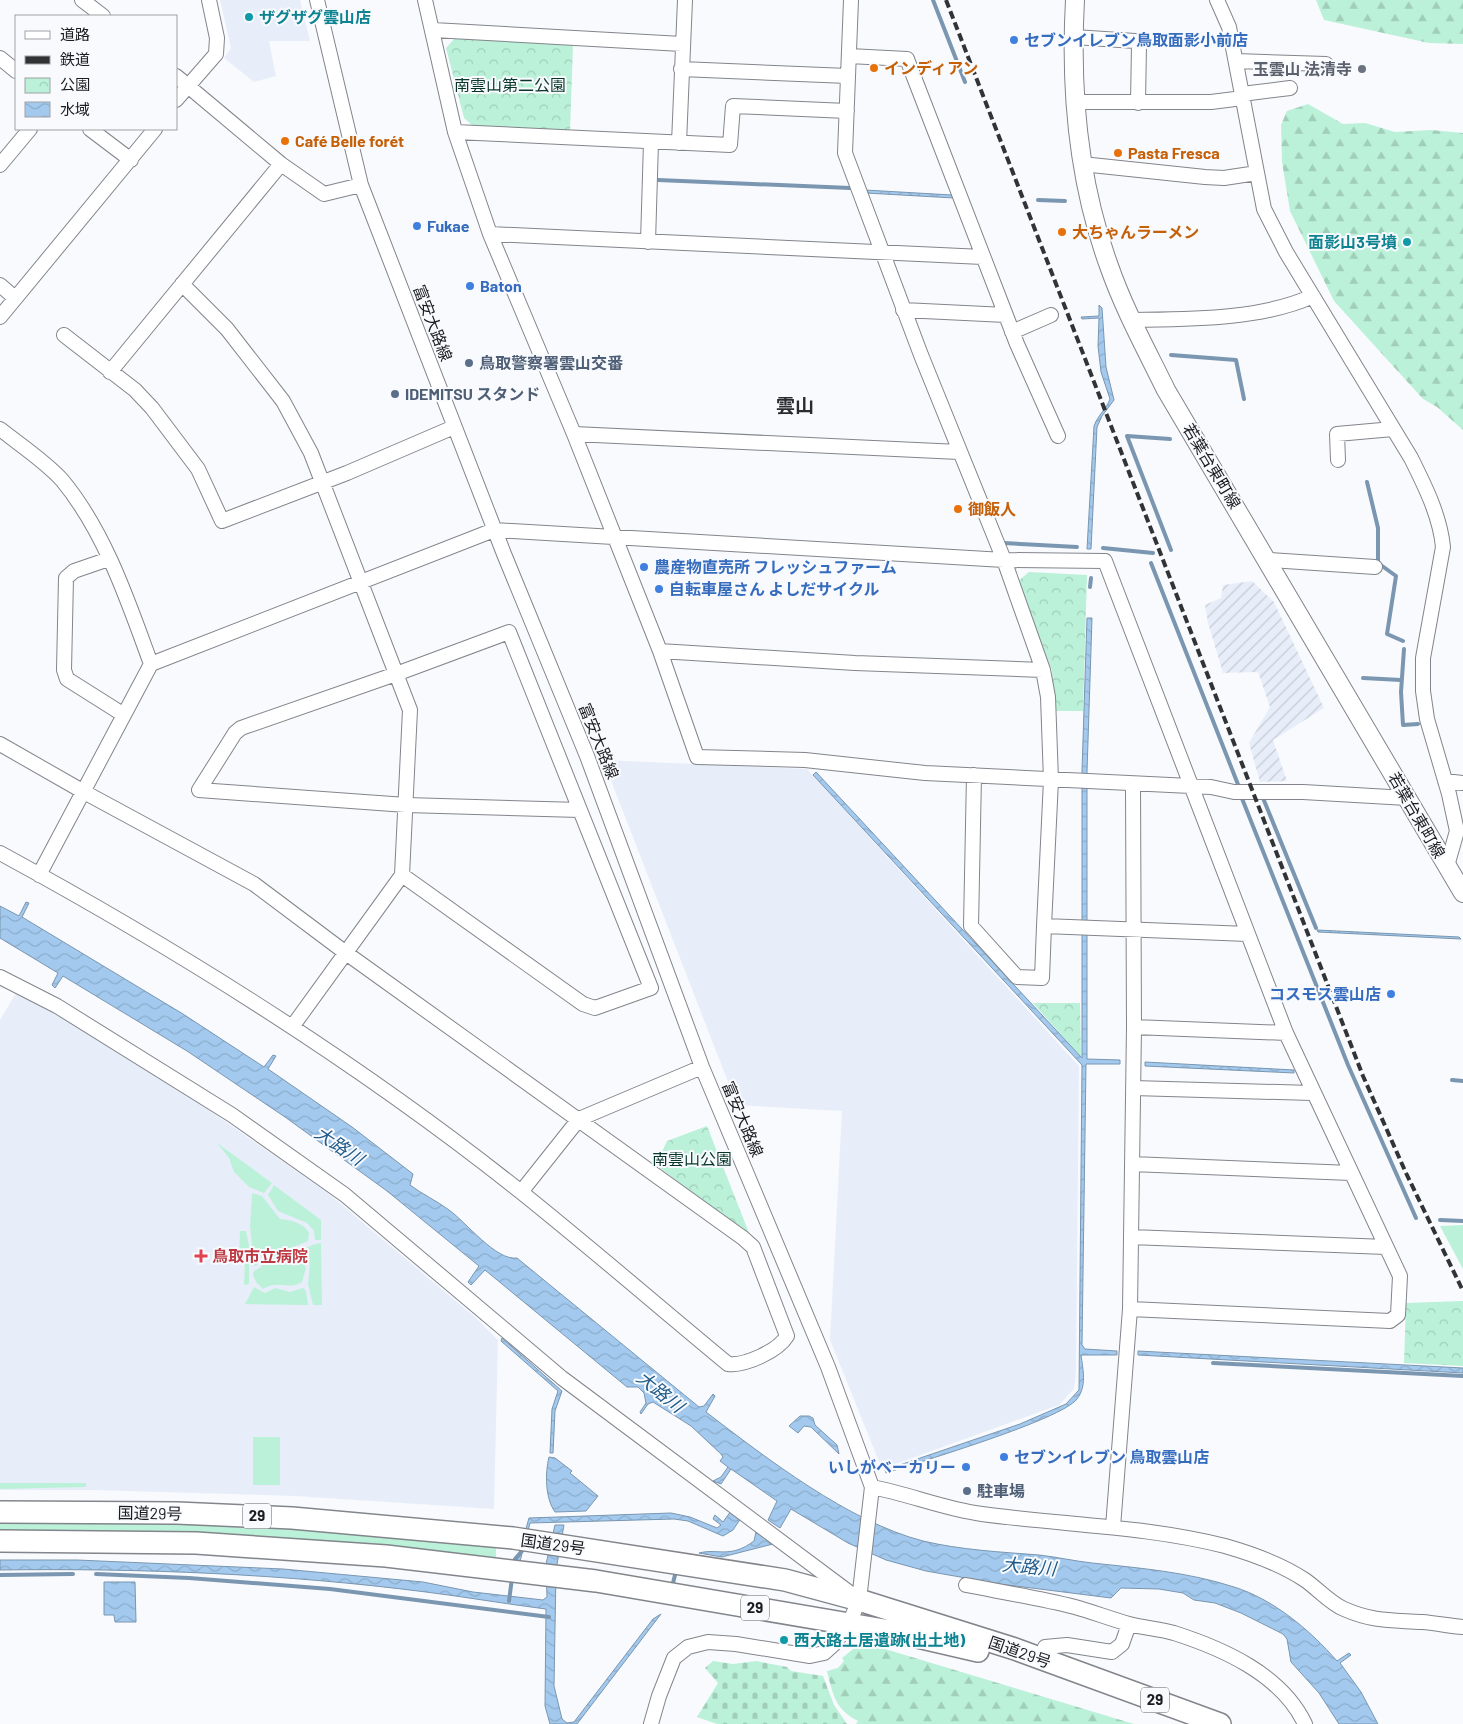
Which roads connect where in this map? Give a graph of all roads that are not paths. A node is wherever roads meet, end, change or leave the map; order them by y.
1 (82, 0) edge
2 (209, 0) edge
3 (318, 0) edge
4 (425, 0) edge
5 (685, 0) edge
6 (851, 0) edge
7 (1075, 0) edge
8 (1217, 0) edge
9 (102, 15) edge
10 (433, 30) junction
11 (1074, 37) junction
12 (682, 44) junction
13 (849, 56) junction
14 (0, 58) edge
15 (1236, 61) junction
16 (1326, 64) dead end
17 (681, 69) junction
18 (15, 70) edge
19 (848, 76) junction
20 (178, 78) edge
21 (188, 85) junction
22 (1290, 88) dead end
23 (1242, 96) junction
24 (178, 98) edge
25 (1075, 102) junction
26 (1138, 103) junction
27 (847, 110) junction
28 (29, 130) edge
29 (91, 130) edge
30 (154, 130) edge
31 (455, 132) junction
32 (651, 142) junction
33 (679, 143) junction
34 (131, 160) junction
35 (0, 164) edge
36 (280, 164) junction
37 (1082, 164) junction
38 (1256, 173) junction
39 (361, 185) junction
40 (490, 234) junction
41 (648, 242) junction
42 (882, 253) junction
43 (983, 257) junction
44 (182, 284) junction
45 (0, 285) edge
46 (1313, 296) junction
47 (15, 298) junction
48 (903, 310) junction
49 (1006, 315) junction
50 (1051, 315) dead end
51 (0, 317) edge
52 (1131, 320) junction
53 (1012, 332) junction
54 (64, 336) dead end
55 (110, 372) junction
56 (454, 428) junction
57 (0, 429) edge
58 (1394, 429) junction
59 (574, 434) junction
60 (1058, 436) dead end
61 (959, 452) junction
62 (1338, 460) dead end
63 (321, 483) junction
64 (494, 530) junction
65 (615, 538) junction
66 (109, 559) junction
67 (1004, 560) junction
68 (1269, 560) junction
69 (1375, 567) dead end
70 (360, 582) junction
71 (660, 651) junction
72 (151, 664) junction
73 (1043, 670) junction
74 (396, 674) junction
75 (124, 715) junction
76 (0, 744) edge
77 (974, 775) junction
78 (1051, 780) junction
79 (1445, 781) junction
80 (1463, 783) edge
81 (1133, 785) junction
82 (1194, 788) junction
83 (84, 792) junction
84 (1408, 798) junction
85 (406, 804) junction
86 (580, 810) junction
87 (0, 853) edge
88 (1447, 866) junction
89 (39, 875) junction
90 (402, 876) junction
91 (1463, 893) edge
92 (1044, 926) junction
93 (1135, 928) junction
94 (1248, 934) junction
95 (346, 953) junction
96 (0, 977) edge
97 (292, 1026) junction
98 (1134, 1026) junction
99 (1286, 1033) junction
100 (702, 1067) junction
101 (1133, 1088) junction
102 (1312, 1093) junction
103 (579, 1119) junction
104 (1132, 1164) junction
105 (1350, 1173) junction
106 (521, 1192) junction
107 (1131, 1237) junction
108 (1386, 1247) junction
109 (1130, 1309) junction
110 (872, 1487) junction
111 (0, 1512) edge
112 (1113, 1527) junction
113 (0, 1541) edge
114 (966, 1585) dead end
115 (859, 1600) junction
116 (849, 1624) junction
117 (1130, 1624) junction
118 (1463, 1627) edge
119 (1045, 1647) dead end
120 (1090, 1677) junction
121 (651, 1724) edge
122 (1220, 1724) edge
123 (1305, 1724) edge

1 - 9 street
2 - 21 street
3 - 39 street, 富安大路線
4 - 10 street
5 - 12 street
6 - 13 street
7 - 11 main road, 若葉台東町線
8 - 15 street
10 - 12 street
10 - 31 street
11 - 25 main road, 若葉台東町線
11 - 26 street
12 - 17 street
13 - 19 street
13 - 43 street
14 - 18 street
15 - 16 street
15 - 23 street
17 - 19 street
17 - 33 street
19 - 27 street
20 - 21 street
21 - 24 street
21 - 36 street
22 - 23 street
23 - 26 street
23 - 38 street
25 - 26 street
25 - 37 main road, 若葉台東町線
27 - 33 street
27 - 42 street
28 - 35 street
29 - 34 street
30 - 34 street
31 - 32 street
31 - 40 street
32 - 33 street
32 - 41 street
34 - 47 street
36 - 39 street
36 - 44 street
37 - 38 street
37 - 52 main road, 若葉台東町線
38 - 46 street
39 - 56 street, 富安大路線
40 - 41 street
40 - 59 street
41 - 42 street
42 - 43 street
42 - 48 street
43 - 49 street
44 - 55 street
44 - 63 street
45 - 47 street
46 - 52 street
46 - 58 street
47 - 51 street
48 - 49 street
48 - 61 street
49 - 53 street
50 - 53 street
52 - 68 main road, 若葉台東町線
53 - 60 street
54 - 55 street
55 - 63 street
56 - 63 street
56 - 64 street, 富安大路線
57 - 66 street
58 - 62 street
58 - 79 street
59 - 61 street
59 - 65 street
61 - 67 street
63 - 70 street
64 - 65 street
64 - 70 street
64 - 100 street, 富安大路線
65 - 67 street
65 - 71 street
66 - 72 street
66 - 75 street
67 - 73 street
67 - 82 street
68 - 69 street
68 - 84 main road, 若葉台東町線
70 - 72 street
70 - 74 street
71 - 73 street
71 - 77 street
72 - 75 street
73 - 78 street
74 - 85 street
74 - 85 street
74 - 86 street
75 - 83 street
76 - 83 street
77 - 78 street
77 - 92 street
78 - 81 street
78 - 92 street
79 - 80 street
79 - 88 street
81 - 82 street
81 - 93 street
82 - 84 street
82 - 94 street
83 - 89 street
83 - 95 street
84 - 88 main road, 若葉台東町線
85 - 86 street
85 - 90 street
86 - 90 street
87 - 89 street
88 - 91 main road, 若葉台東町線
89 - 97 street
90 - 95 street
92 - 93 street
93 - 94 street
93 - 98 street
94 - 99 street
95 - 97 street
95 - 103 street
96 - 115 street
97 - 106 street
98 - 99 street
98 - 101 street
99 - 102 street
100 - 103 street
100 - 110 street, 富安大路線
101 - 102 street
101 - 104 street
102 - 105 street
103 - 106 street
103 - 106 street
104 - 105 street
104 - 107 street
105 - 108 street
107 - 108 street
107 - 109 street
108 - 109 street
109 - 112 street
110 - 112 street
110 - 115 street
111 - 115 highway, 国道29号 / 29
112 - 118 street
113 - 116 highway, 国道29号 / 29
114 - 117 street
115 - 116 street
115 - 120 highway, 国道29号 / 29
116 - 120 highway, 国道29号 / 29
116 - 121 street
117 - 119 street
117 - 123 street
120 - 122 highway, 国道29号 / 29

